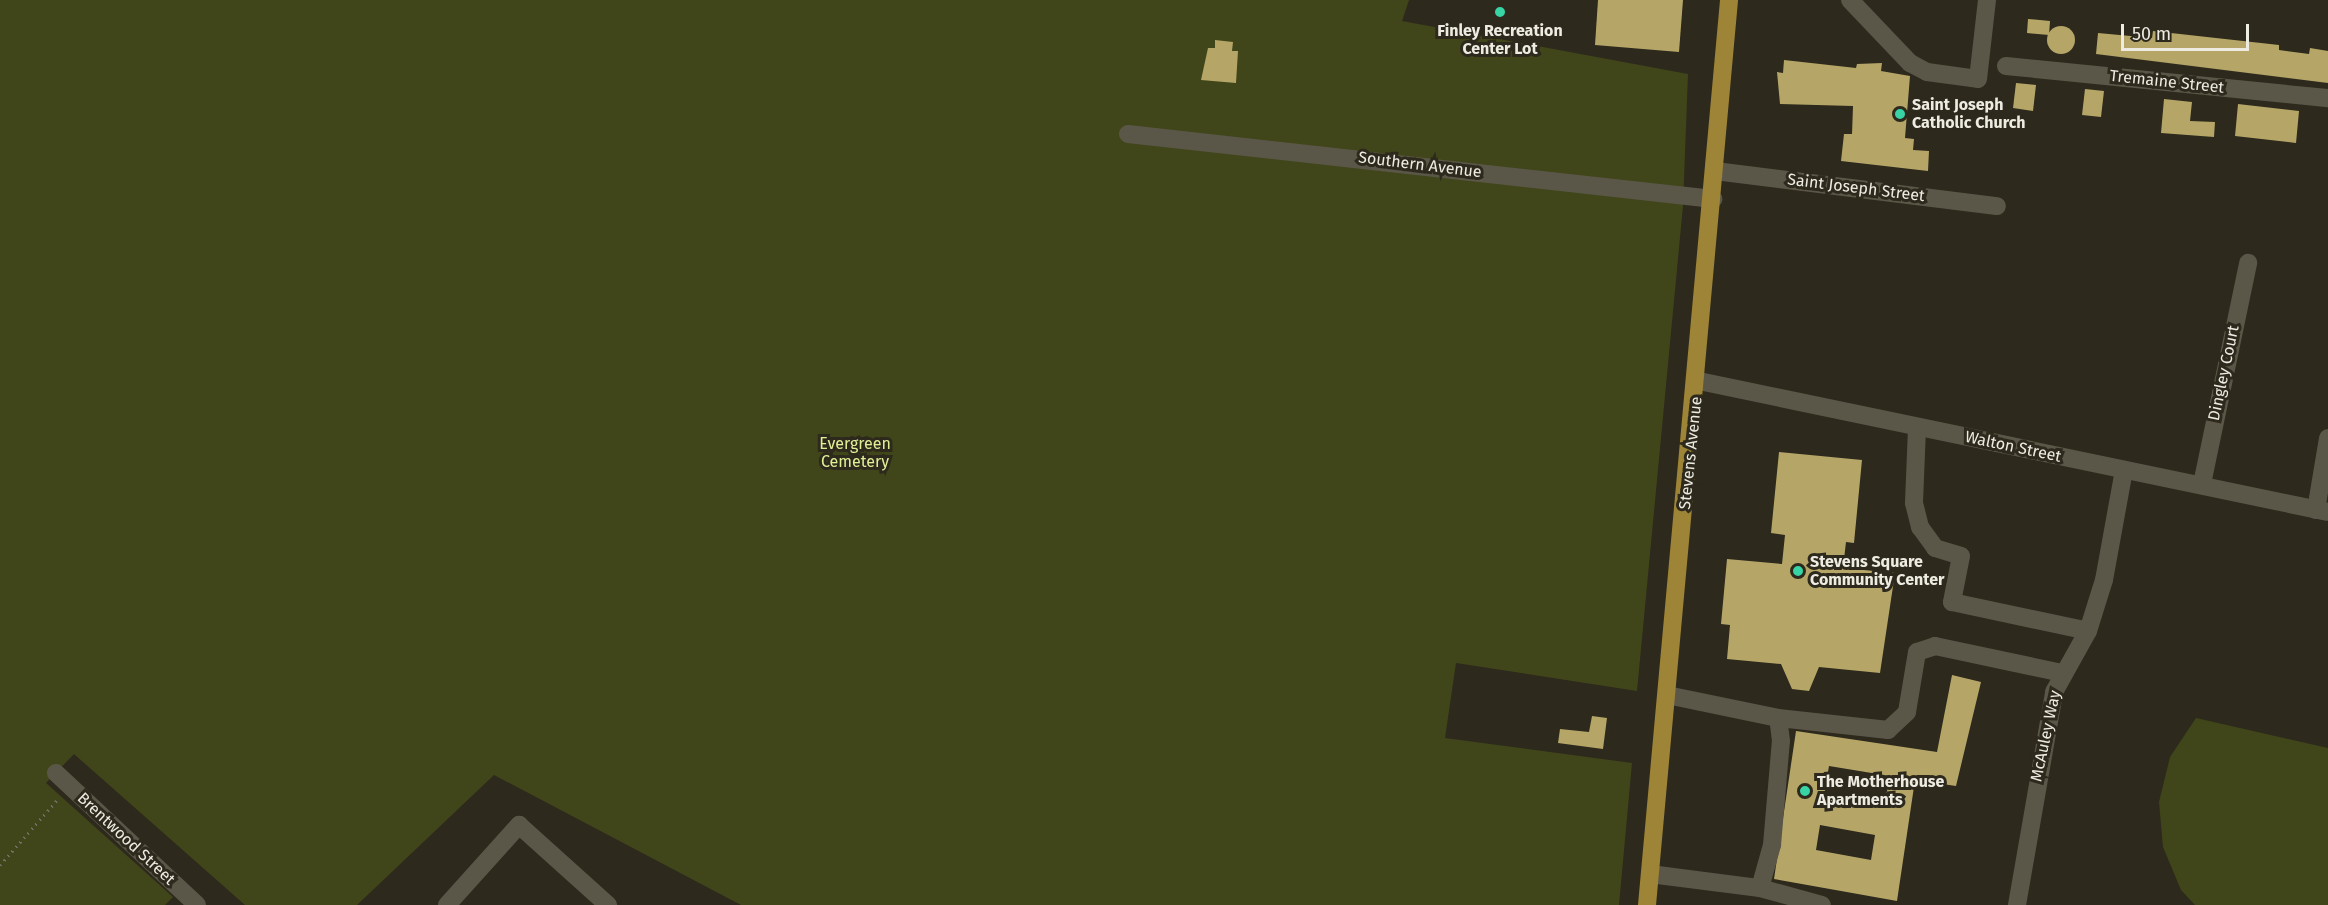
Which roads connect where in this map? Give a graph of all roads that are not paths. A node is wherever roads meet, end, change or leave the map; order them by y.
1 (1729, 0) edge
2 (1850, 0) edge
3 (1987, 0) edge
4 (2006, 66) dead end
5 (2328, 98) edge
6 (1128, 134) dead end
7 (1715, 171) junction
8 (1713, 199) junction
9 (1997, 206) dead end
10 (2248, 263) dead end
11 (1699, 381) junction
12 (1917, 428) junction
13 (2328, 438) edge
14 (2124, 470) junction
15 (2202, 484) junction
16 (2322, 511) edge
17 (2088, 631) junction
18 (2062, 673) junction
19 (1666, 695) junction
20 (1778, 717) junction
21 (56, 773) dead end
22 (1650, 874) junction
23 (1760, 888) junction
24 (197, 905) edge
25 (447, 905) edge
26 (608, 905) edge
27 (1647, 905) edge
28 (1822, 905) edge
29 (2017, 905) edge

1 - 7 main road, Stevens Avenue
2 - 3 street
4 - 5 street, Tremaine Street
6 - 8 street, Southern Avenue
7 - 8 main road, Stevens Avenue
7 - 9 street, Saint Joseph Street
8 - 11 main road, Stevens Avenue
10 - 15 street, Dingley Court
11 - 12 street, Walton Street
11 - 19 main road, Stevens Avenue
12 - 14 street, Walton Street
12 - 17 street
13 - 16 street
14 - 15 street, Walton Street
14 - 17 street, McAuley Way
15 - 16 street, Walton Street
17 - 18 street, McAuley Way
18 - 20 street
18 - 29 street, McAuley Way
19 - 20 street
19 - 22 main road, Stevens Avenue
20 - 23 street
21 - 24 street, Brentwood Street
22 - 23 street
22 - 27 main road, Stevens Avenue
23 - 28 street
25 - 26 street

